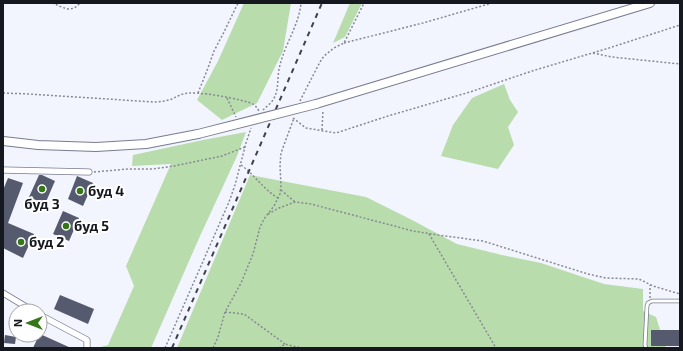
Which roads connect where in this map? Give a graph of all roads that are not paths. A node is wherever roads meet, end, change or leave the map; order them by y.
1 (650, 3) edge
2 (3, 141) edge
3 (3, 170) edge
4 (90, 172) road end
5 (3, 293) edge
6 (680, 301) edge
7 (20, 303) edge
8 (48, 319) edge
9 (87, 348) edge
10 (646, 348) edge

1 - 2 main road, bridge
3 - 4 street
5 - 7 street
6 - 10 lane
8 - 9 street

